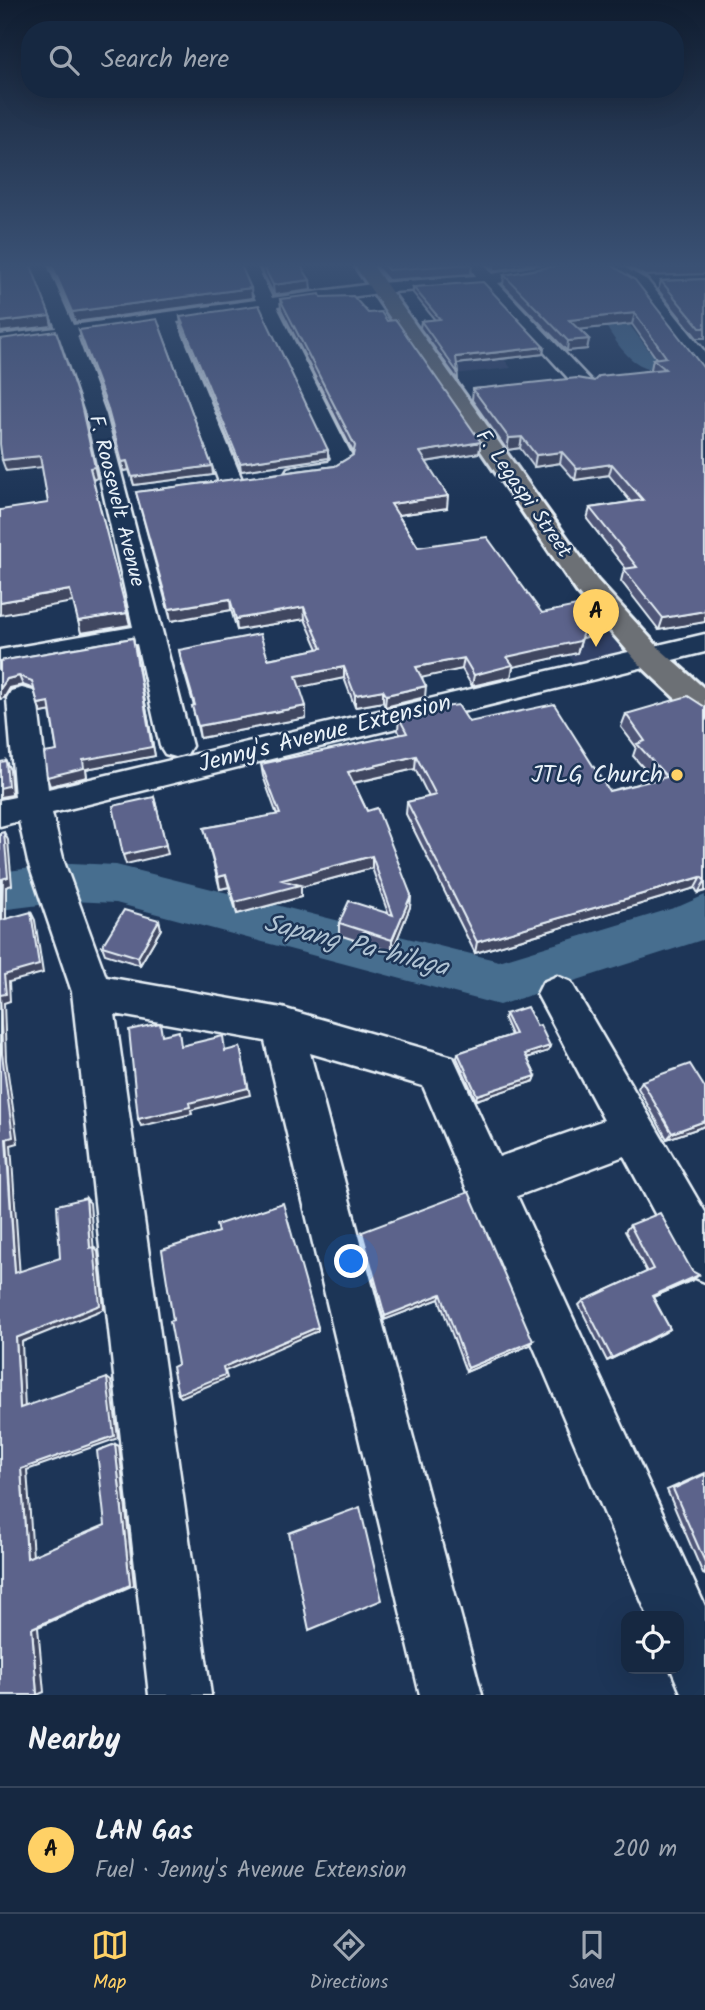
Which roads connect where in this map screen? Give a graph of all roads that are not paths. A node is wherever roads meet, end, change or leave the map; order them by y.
1 (71, 342) edge
2 (176, 342) edge
3 (285, 342) edge
4 (417, 342) edge
5 (545, 342) edge
6 (688, 342) edge
7 (705, 365) edge
8 (585, 385) edge
9 (232, 482) junction
10 (205, 486) edge
11 (148, 634) junction
12 (705, 643) edge
13 (649, 656) junction
14 (0, 659) edge
15 (22, 698) dead end
16 (705, 707) edge
17 (176, 746) dead end
18 (16, 809) edge
19 (92, 992) junction
20 (557, 994) dead end
21 (282, 1026) junction
22 (634, 1131) junction
23 (486, 1185) junction
24 (705, 1258) edge
25 (676, 1611) edge
26 (684, 1628) edge
27 (705, 1676) edge
28 (180, 1695) edge
29 (451, 1695) edge

1 - 11 street, F. Roosevelt Avenue
2 - 9 street
3 - 9 street
4 - 13 main road, F. Legaspi Street
5 - 8 street
6 - 7 street
9 - 10 street
11 - 14 street
11 - 17 street, F. Roosevelt Avenue
12 - 13 street, Jenny's Avenue Extension
13 - 16 main road, F. Legaspi Street
13 - 18 street, Jenny's Avenue Extension
15 - 18 street
18 - 19 street
19 - 21 street
19 - 28 street
20 - 22 street
21 - 23 street
21 - 29 street
22 - 23 street
22 - 24 street
23 - 25 street
26 - 27 street

